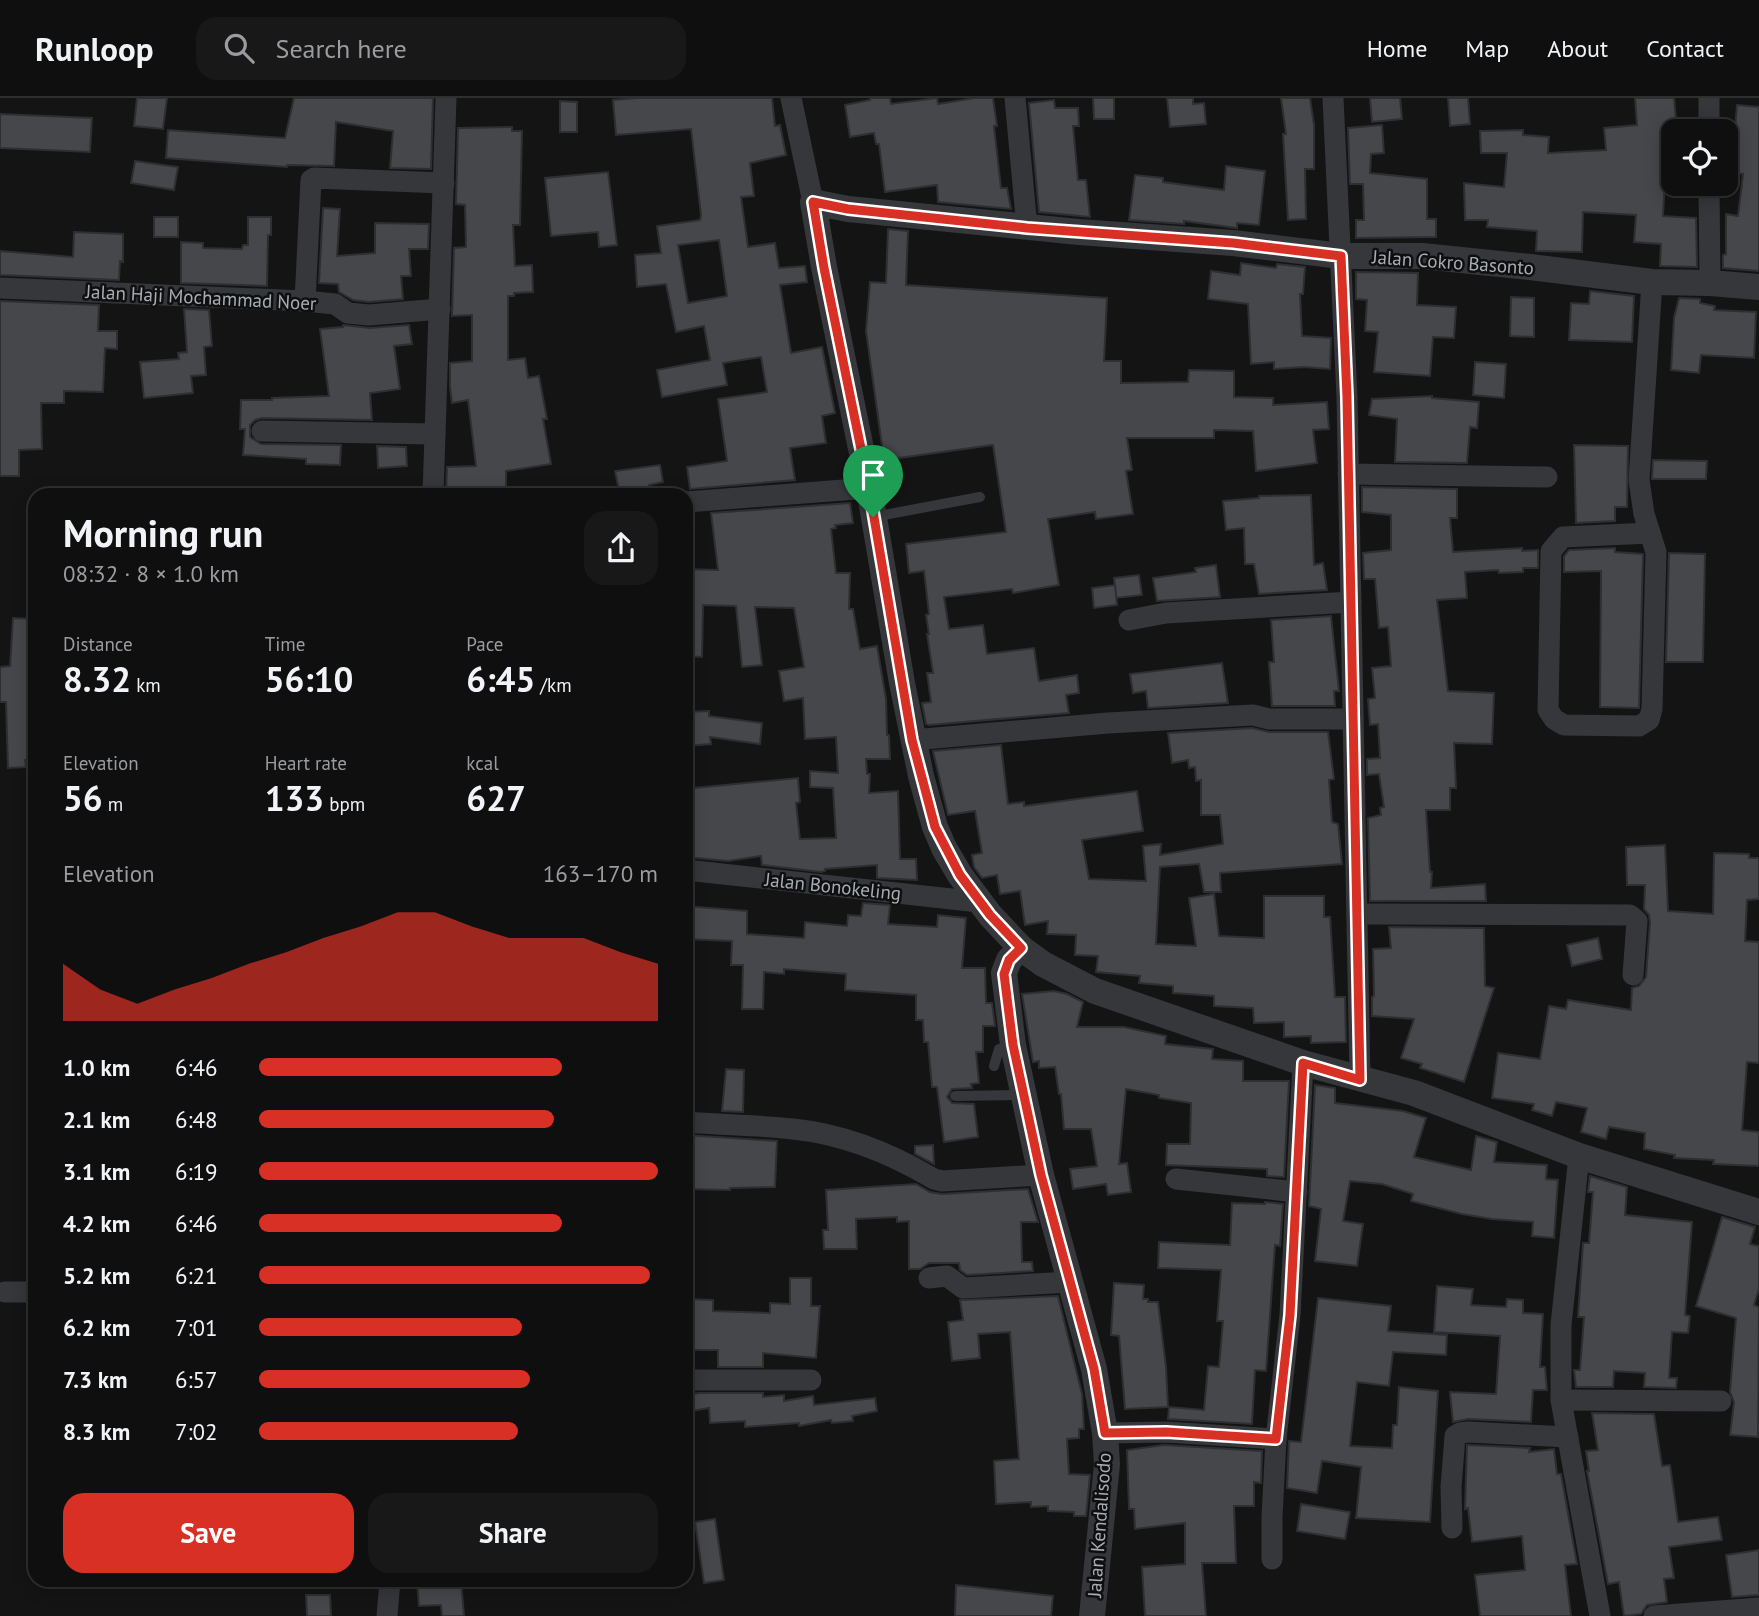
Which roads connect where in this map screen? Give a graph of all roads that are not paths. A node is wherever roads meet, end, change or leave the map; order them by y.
1 (446, 98) edge
2 (791, 98) edge
3 (1014, 98) edge
4 (1333, 98) edge
5 (1709, 98) edge
6 (1709, 119) edge
7 (444, 183) junction
8 (1709, 196) edge
9 (813, 202) junction
10 (1027, 228) junction
11 (1341, 256) junction
12 (1652, 282) junction
13 (1710, 283) junction
14 (0, 288) edge
15 (1759, 288) edge
16 (305, 301) junction
17 (440, 309) junction
18 (261, 431) dead end
19 (435, 434) junction
20 (1348, 474) junction
21 (1547, 477) dead end
22 (433, 488) edge
23 (869, 488) junction
24 (980, 497) dead end
25 (693, 501) edge
26 (873, 517) junction
27 (1650, 533) junction
28 (1351, 601) junction
29 (1129, 620) dead end
30 (1353, 719) junction
31 (912, 740) junction
32 (693, 871) edge
33 (979, 902) junction
34 (1359, 914) junction
35 (1021, 948) junction
36 (1633, 975) dead end
37 (1013, 1045) junction
38 (1303, 1063) junction
39 (993, 1066) dead end
40 (1360, 1080) junction
41 (1023, 1095) junction
42 (955, 1096) dead end
43 (693, 1122) edge
44 (1579, 1156) junction
45 (1041, 1175) junction
46 (1176, 1179) dead end
47 (1297, 1192) junction
48 (1759, 1212) edge
49 (929, 1278) dead end
50 (1070, 1282) junction
51 (5, 1292) dead end
52 (28, 1293) edge
53 (693, 1380) edge
54 (811, 1380) dead end
55 (1561, 1400) junction
56 (1721, 1401) dead end
57 (1105, 1433) junction
58 (1568, 1437) junction
59 (1276, 1439) junction
60 (1452, 1528) dead end
61 (1272, 1559) dead end
62 (389, 1587) edge
63 (1759, 1608) edge
64 (387, 1616) edge
65 (1092, 1616) edge
66 (1600, 1616) edge
67 (1654, 1616) edge

1 - 7 street
2 - 9 street
3 - 10 street
4 - 11 street
5 - 6 street
7 - 16 street
7 - 17 street
8 - 13 street
9 - 10 street, Jalan Cokro Basonto
9 - 23 street
10 - 11 street, Jalan Cokro Basonto
11 - 12 street, Jalan Cokro Basonto
11 - 20 street
12 - 13 street, Jalan Cokro Basonto
12 - 27 street
13 - 15 street, Jalan Cokro Basonto
14 - 16 street, Jalan Haji Mochammad Noer
16 - 17 street, Jalan Haji Mochammad Noer
17 - 19 street
18 - 19 street
19 - 22 street
20 - 21 street
20 - 28 street
23 - 25 street
23 - 26 street
24 - 26 lane
26 - 31 street
27 - 27 street
28 - 29 street
28 - 30 street
30 - 31 street
30 - 34 street
31 - 33 street
32 - 33 street, Jalan Bonokeling
33 - 35 street
34 - 36 street
34 - 40 street
35 - 37 street, Jalan Kendalisodo
35 - 38 street
37 - 39 lane
37 - 41 street, Jalan Kendalisodo
38 - 40 street
38 - 47 street
40 - 44 street
41 - 42 lane
41 - 45 street, Jalan Kendalisodo
43 - 45 street
44 - 48 street
44 - 55 street
45 - 50 street, Jalan Kendalisodo
46 - 47 street
47 - 59 street
49 - 50 street
50 - 57 street, Jalan Kendalisodo
51 - 52 street
53 - 54 street
55 - 56 street
55 - 58 street
57 - 59 street
57 - 65 street, Jalan Kendalisodo
58 - 60 street
58 - 66 street
59 - 61 street
62 - 64 street
63 - 67 street

